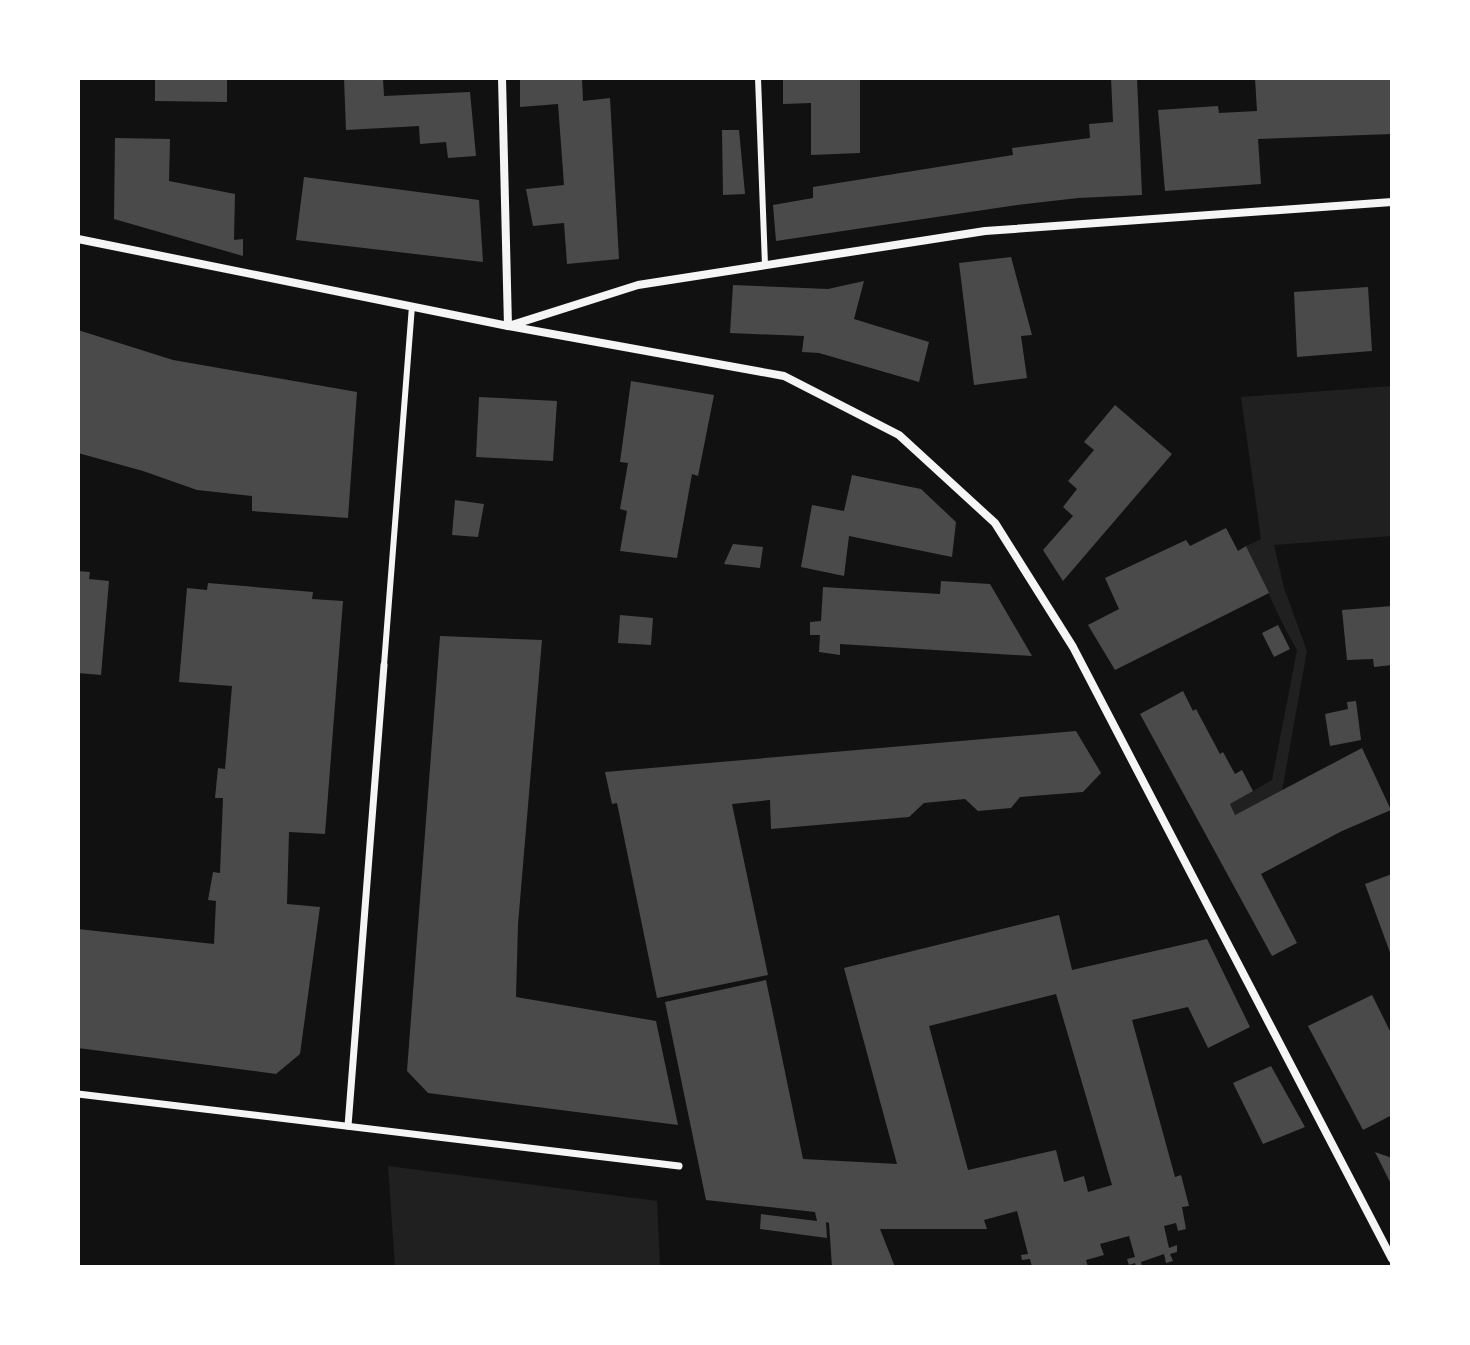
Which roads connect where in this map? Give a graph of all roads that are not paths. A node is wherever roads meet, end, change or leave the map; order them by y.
1 (502, 78) edge
2 (758, 78) edge
3 (1392, 202) edge
4 (78, 239) edge
5 (765, 265) junction
6 (412, 306) junction
7 (508, 326) junction
8 (384, 665) joint
9 (78, 1094) edge
10 (348, 1126) junction
11 (679, 1166) dead end
12 (1392, 1259) edge

1 - 7 street
2 - 5 lane
3 - 5 street
4 - 6 street
5 - 7 street
6 - 7 street
6 - 8 lane
7 - 12 street
8 - 10 street
9 - 10 street
10 - 11 street

